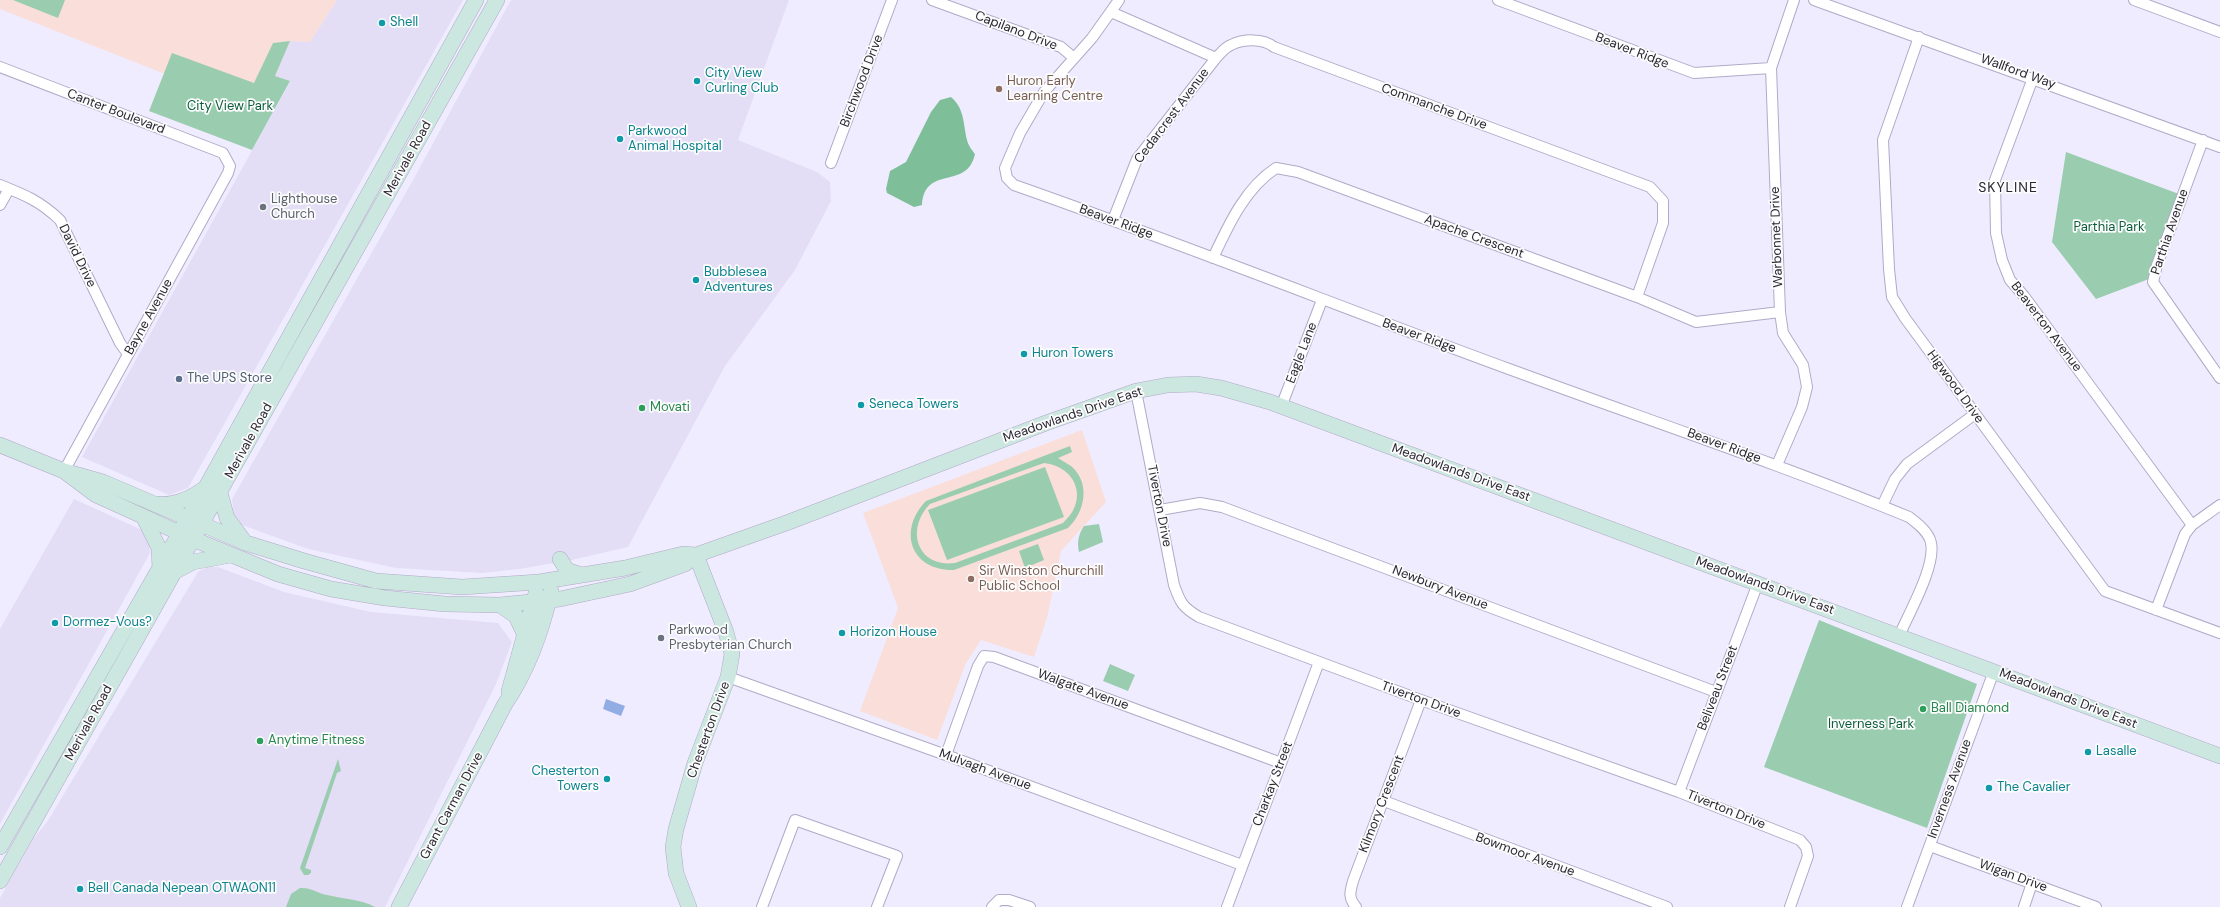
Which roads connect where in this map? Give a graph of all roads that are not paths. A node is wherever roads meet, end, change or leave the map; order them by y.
1 (476, 0) edge
2 (497, 0) edge
3 (892, 0) edge
4 (932, 0) edge
5 (1119, 0) edge
6 (1498, 0) edge
7 (1794, 0) edge
8 (1814, 0) edge
9 (2134, 0) edge
10 (1111, 12) junction
11 (2220, 32) edge
12 (1919, 37) junction
13 (1074, 58) junction
14 (1216, 58) junction
15 (0, 67) edge
16 (1771, 68) junction
17 (2032, 78) junction
18 (2203, 140) junction
19 (2220, 147) edge
20 (388, 159) junction
21 (228, 161) joint
22 (831, 163) dead end
23 (401, 171) junction
24 (5, 187) edge
25 (0, 205) edge
26 (1113, 220) junction
27 (1213, 258) junction
28 (1638, 297) junction
29 (1322, 300) junction
30 (1780, 312) junction
31 (128, 354) junction
32 (2220, 378) edge
33 (1136, 391) junction
34 (1281, 407) junction
35 (1975, 414) junction
36 (0, 445) edge
37 (1777, 465) junction
38 (64, 471) junction
39 (213, 490) junction
40 (156, 504) junction
41 (2220, 505) edge
42 (1882, 506) junction
43 (1160, 510) junction
44 (143, 516) junction
45 (188, 518) junction
46 (202, 524) junction
47 (2192, 525) junction
48 (187, 536) junction
49 (246, 543) junction
50 (231, 555) junction
51 (696, 555) junction
52 (560, 559) dead end
53 (160, 568) junction
54 (176, 571) junction
55 (583, 576) junction
56 (547, 581) junction
57 (1758, 583) junction
58 (549, 600) junction
59 (533, 602) junction
60 (500, 605) junction
61 (2156, 610) junction
62 (524, 633) junction
63 (2220, 633) edge
64 (1899, 636) junction
65 (1319, 662) junction
66 (1994, 671) junction
67 (728, 677) junction
68 (1716, 692) junction
69 (1421, 700) junction
70 (505, 704) junction
71 (946, 755) junction
72 (2220, 756) edge
73 (1280, 763) junction
74 (1680, 792) junction
75 (1384, 801) junction
76 (1930, 846) junction
77 (0, 847) edge
78 (1242, 865) junction
79 (0, 881) edge
80 (2032, 883) junction
81 (399, 907) edge
82 (689, 907) edge
83 (762, 907) edge
84 (877, 907) edge
85 (992, 907) edge
86 (1030, 907) edge
87 (1227, 907) edge
88 (1356, 907) edge
89 (1667, 907) edge
90 (1790, 907) edge
91 (1907, 907) edge
92 (2024, 907) edge
93 (2096, 907) edge

1 - 20 main road, Merivale Road
2 - 23 main road, Merivale Road
3 - 22 street, Birchwood Drive
4 - 13 street, Capilano Drive
5 - 10 street, Beaver Ridge
6 - 16 street, Beaver Ridge
7 - 16 street, Warbonnet Drive
8 - 12 street, Wallford Way
9 - 11 street
10 - 13 street, Beaver Ridge
10 - 14 street
12 - 17 street, Wallford Way
12 - 35 street, Higwood Drive
13 - 26 street, Beaver Ridge
14 - 26 street, Cedarcrest Avenue
14 - 28 street, Commanche Drive
15 - 21 street, Canter Boulevard
16 - 30 street, Warbonnet Drive
17 - 18 street, Wallford Way
17 - 47 street, Beaverton Avenue
18 - 19 street, Wallford Way
18 - 32 street, Parthia Avenue
20 - 23 main road
20 - 39 main road, Merivale Road
21 - 31 street, Bayne Avenue
23 - 39 main road, Merivale Road
24 - 25 street
24 - 31 street, David Drive
26 - 27 street, Beaver Ridge
27 - 28 street, Apache Crescent
27 - 29 street, Beaver Ridge
28 - 30 street, Apache Crescent
29 - 34 street, Eagle Lane
29 - 37 street, Beaver Ridge
30 - 37 street, Warbonnet Drive
31 - 38 street, Bayne Avenue
33 - 34 main road, Meadowlands Drive East
33 - 43 street, Tiverton Drive
33 - 51 main road, Meadowlands Drive East
34 - 57 main road, Meadowlands Drive East
35 - 42 street
35 - 61 street, Higwood Drive
36 - 38 main road
37 - 42 street, Beaver Ridge
38 - 40 main road, Meadowlands Drive East
38 - 44 main road, Meadowlands Drive East
39 - 40 main road
39 - 45 main road, Merivale Road
39 - 46 main road, Merivale Road
39 - 49 main road
40 - 45 main road, Meadowlands Drive East
41 - 47 street
42 - 64 street, Beaver Ridge
43 - 65 street, Tiverton Drive
43 - 68 street, Newbury Avenue
44 - 48 main road, Meadowlands Drive East
44 - 53 main road
45 - 46 main road, Meadowlands Drive East
45 - 48 main road, Merivale Road
46 - 48 main road, Merivale Road
46 - 49 main road, Meadowlands Drive East
47 - 61 street
48 - 50 main road, Meadowlands Drive East
48 - 53 main road, Merivale Road
48 - 54 main road, Merivale Road
49 - 56 main road, Meadowlands Drive East
50 - 54 main road
50 - 60 main road, Meadowlands Drive East
51 - 55 main road, Meadowlands Drive East
51 - 58 main road, Meadowlands Drive East
51 - 67 main road, Chesterton Drive
52 - 55 main road
53 - 77 main road, Merivale Road
54 - 79 main road, Merivale Road
55 - 56 main road, Meadowlands Drive East
56 - 58 main road, Grant Carman Drive
56 - 59 main road, Grant Carman Drive
57 - 64 main road, Meadowlands Drive East
57 - 68 street, Beliveau Street
58 - 59 main road, Meadowlands Drive East
58 - 70 main road, Grant Carman Drive
59 - 60 main road, Meadowlands Drive East
59 - 62 main road, Grant Carman Drive
60 - 62 main road
61 - 63 street, Higwood Drive
62 - 70 main road, Grant Carman Drive
64 - 66 main road, Meadowlands Drive East
65 - 69 street, Tiverton Drive
65 - 73 street, Charkay Street
66 - 72 main road, Meadowlands Drive East
66 - 76 street, Inverness Avenue
67 - 71 street, Mulvagh Avenue
67 - 82 main road, Chesterton Drive
68 - 74 street, Beliveau Street
69 - 74 street, Tiverton Drive
69 - 75 street, Kilmory Crescent
70 - 81 main road, Grant Carman Drive
71 - 73 street, Walgate Avenue
71 - 78 street, Mulvagh Avenue
73 - 78 street, Charkay Street
74 - 90 street, Tiverton Drive
75 - 88 street, Kilmory Crescent
75 - 89 street, Bowmoor Avenue
76 - 80 street, Wigan Drive
76 - 91 street, Inverness Avenue
78 - 87 street, Charkay Street
80 - 92 street
80 - 93 street, Wigan Drive
83 - 84 street
85 - 86 street

